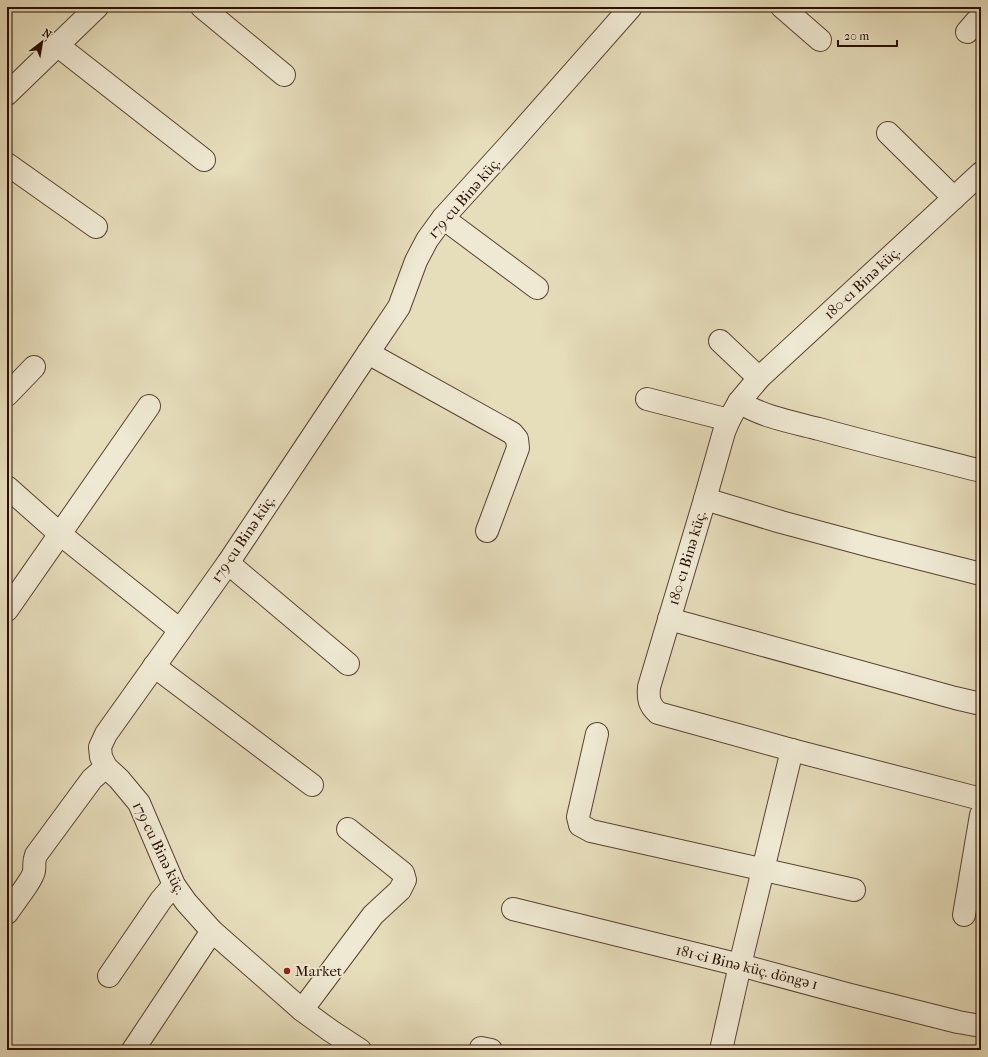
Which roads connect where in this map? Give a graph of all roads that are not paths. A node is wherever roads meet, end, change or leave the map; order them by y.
1 (97, 7) edge
2 (202, 7) edge
3 (631, 7) edge
4 (782, 7) edge
5 (820, 40) dead end
6 (57, 45) junction
7 (284, 76) dead end
8 (10, 85) edge
9 (888, 133) dead end
10 (204, 160) dead end
11 (7, 164) edge
12 (981, 173) edge
13 (954, 198) junction
14 (443, 218) junction
15 (96, 228) dead end
16 (536, 288) dead end
17 (720, 341) dead end
18 (368, 353) junction
19 (34, 367) dead end
20 (759, 378) junction
21 (7, 395) edge
22 (647, 399) dead end
23 (150, 406) dead end
24 (734, 411) junction
25 (981, 471) edge
26 (7, 487) edge
27 (705, 499) junction
28 (487, 532) dead end
29 (60, 534) junction
30 (228, 563) junction
31 (981, 574) edge
32 (7, 610) edge
33 (669, 619) junction
34 (180, 630) junction
35 (348, 664) dead end
36 (154, 666) junction
37 (981, 704) edge
38 (597, 734) dead end
39 (792, 750) junction
40 (106, 766) junction
41 (312, 785) dead end
42 (981, 799) edge
43 (981, 815) edge
44 (348, 829) dead end
45 (764, 869) junction
46 (174, 885) junction
47 (854, 890) dead end
48 (513, 909) dead end
49 (7, 913) edge
50 (964, 915) dead end
51 (212, 931) junction
52 (740, 965) junction
53 (109, 976) dead end
54 (302, 1010) junction
55 (981, 1026) edge
56 (133, 1050) edge
57 (360, 1050) edge
58 (721, 1050) edge

1 - 6 street
2 - 7 street
3 - 14 street, 179-cu Binə küç.
4 - 5 street
6 - 8 street
6 - 10 street
9 - 13 street
11 - 15 street
12 - 13 street, 180-cı Binə küç.
13 - 20 street, 180-cı Binə küç.
14 - 16 street
14 - 18 street, 179-cu Binə küç.
17 - 20 street
18 - 28 street
18 - 30 street, 179-cu Binə küç.
19 - 21 street
20 - 24 street, 180-cı Binə küç.
22 - 24 street
23 - 29 street
24 - 25 street
24 - 27 street, 180-cı Binə küç.
26 - 29 street
27 - 31 street
27 - 33 street, 180-cı Binə küç.
29 - 32 street
29 - 34 street
30 - 34 street, 179-cu Binə küç.
30 - 35 street
33 - 37 street
33 - 39 street, 180-cı Binə küç.
34 - 36 street, 179-cu Binə küç.
36 - 40 street, 179-cu Binə küç.
36 - 41 street
38 - 45 street
39 - 42 street, 180-cı Binə küç.
39 - 45 street
40 - 46 street, 179-cu Binə küç.
40 - 49 street
43 - 50 street
44 - 54 street
45 - 47 street
45 - 52 street
46 - 51 street, 179-cu Binə küç.
46 - 53 street
48 - 52 street, 181-ci Binə küç. döngə 1
51 - 54 street, 179-cu Binə küç.
51 - 56 street
52 - 55 street, 181-ci Binə küç. döngə 1
52 - 58 street
54 - 57 street, 179-cu Binə küç.

